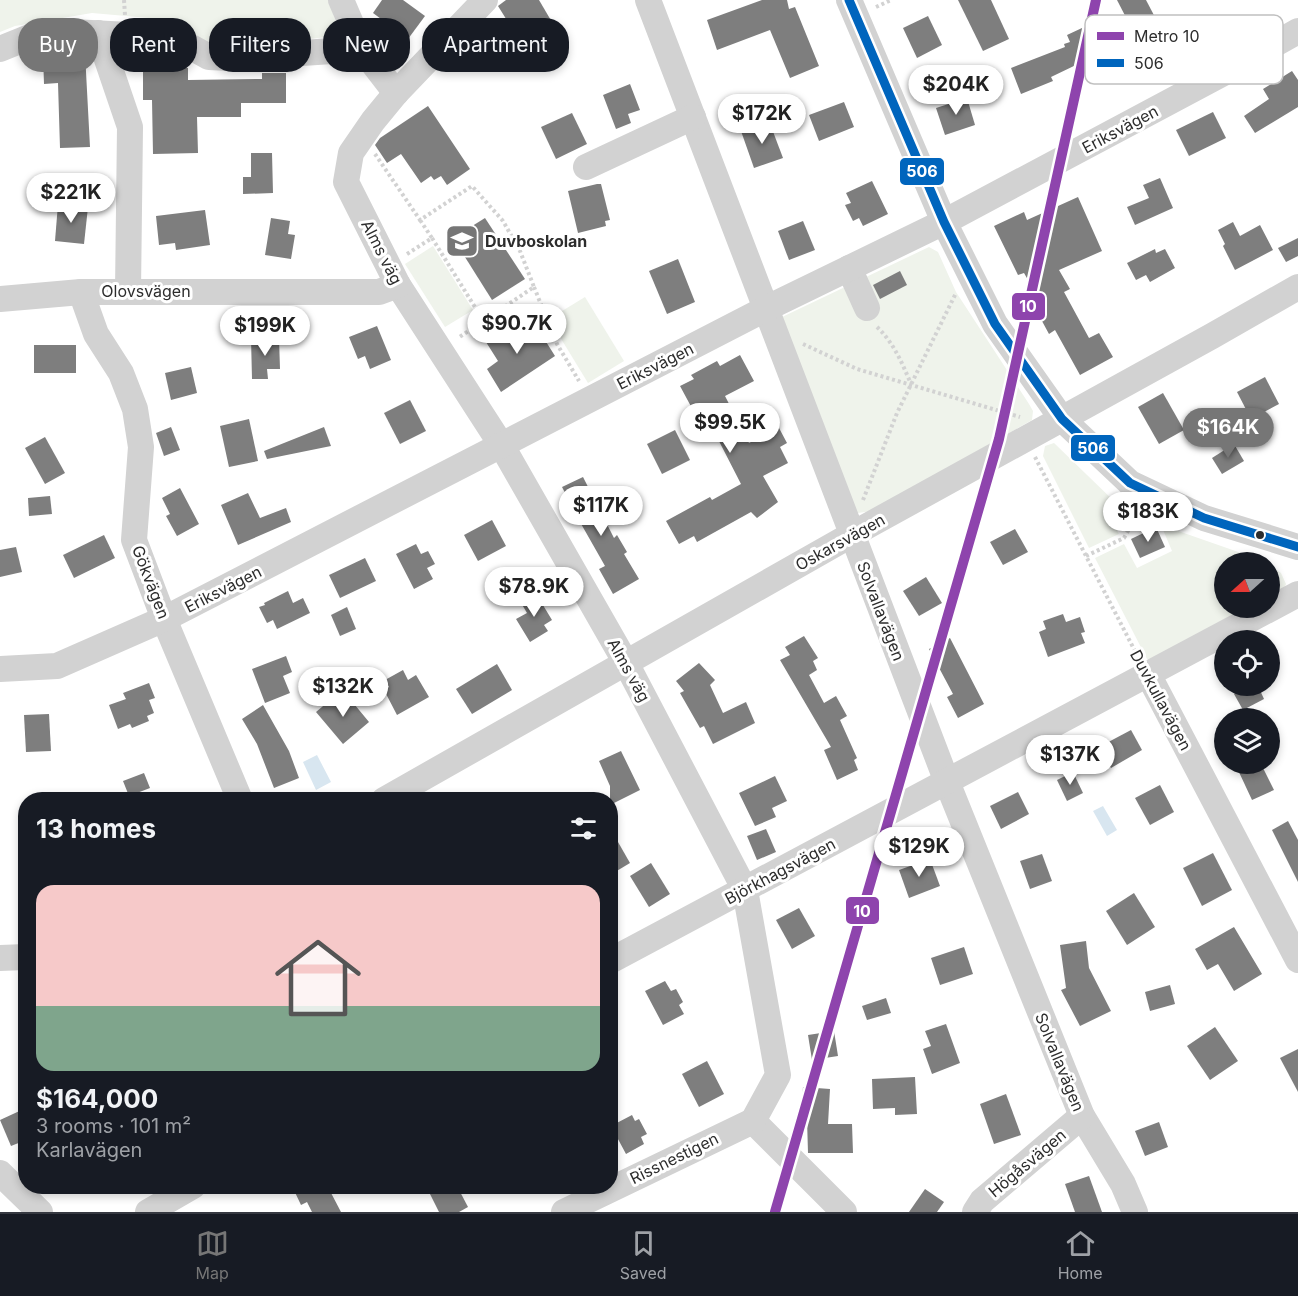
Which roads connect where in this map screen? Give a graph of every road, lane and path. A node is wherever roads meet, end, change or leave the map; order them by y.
1 (341, 0) edge
2 (485, 0) edge
3 (648, 0) edge
4 (849, 0) edge
5 (891, 0) edge
6 (873, 9) dead end
7 (349, 18) edge
8 (1298, 31) edge
9 (98, 33) joint
10 (1283, 39) edge
11 (18, 42) edge
12 (0, 49) edge
13 (323, 52) edge
14 (380, 72) edge
15 (1204, 84) edge
16 (396, 93) junction
17 (693, 117) junction
18 (363, 135) junction
19 (586, 167) dead end
20 (420, 220) junction
21 (944, 222) junction
22 (432, 238) junction
23 (849, 268) junction
24 (393, 276) junction
25 (961, 284) dead end
26 (534, 287) junction
27 (1298, 287) edge
28 (128, 291) junction
29 (81, 292) junction
30 (0, 298) edge
31 (867, 308) joint
32 (769, 319) junction
33 (483, 320) junction
34 (440, 350) junction
35 (911, 385) junction
36 (590, 400) junction
37 (1049, 427) junction
38 (502, 446) junction
39 (862, 502) dead end
40 (1138, 513) dead end
41 (851, 535) junction
42 (1298, 547) edge
43 (1086, 556) junction
44 (1298, 594) edge
45 (164, 619) junction
46 (626, 663) junction
47 (0, 669) edge
48 (1148, 674) junction
49 (947, 782) junction
50 (237, 792) edge
51 (398, 792) edge
52 (745, 890) junction
53 (18, 957) edge
54 (618, 957) edge
55 (0, 958) edge
56 (1298, 960) edge
57 (1082, 1116) junction
58 (753, 1121) junction
59 (0, 1173) edge
60 (618, 1186) edge
61 (18, 1191) edge
62 (22, 1194) edge
63 (601, 1194) edge
64 (189, 1198) edge
65 (40, 1212) edge
66 (148, 1212) edge
67 (564, 1212) edge
68 (844, 1212) edge
69 (975, 1212) edge
70 (1135, 1212) edge

1 - 7 street
2 - 16 street, Alms väg
3 - 17 street, Solvallavägen
4 - 21 street
5 - 6 path
8 - 10 street, Eriksvägen
9 - 13 street
9 - 28 street
11 - 12 street
14 - 16 street
15 - 21 street, Eriksvägen
16 - 18 street, Alms väg
17 - 19 street
17 - 32 street, Solvallavägen
18 - 20 path
18 - 24 street, Alms väg
20 - 22 path
20 - 26 path
21 - 23 street, Eriksvägen
21 - 37 street
22 - 24 path
22 - 33 path
23 - 31 street
23 - 32 street, Eriksvägen
24 - 28 street, Olovsvägen
24 - 34 street, Alms väg
25 - 35 path
26 - 33 path
26 - 36 path
27 - 37 street, Oskarsvägen
28 - 29 street, Olovsvägen
29 - 30 street, Olovsvägen
29 - 45 street, Gökvägen
31 - 35 path
32 - 35 path
32 - 36 street, Eriksvägen
32 - 41 street, Solvallavägen
33 - 34 path
34 - 38 street, Alms väg
35 - 37 path
35 - 39 path
36 - 38 street, Eriksvägen
37 - 41 street, Oskarsvägen
37 - 42 street
37 - 43 path, Duvkullavägen
38 - 45 street, Eriksvägen
38 - 46 street, Alms väg
40 - 43 path
41 - 46 street, Oskarsvägen
41 - 49 street, Solvallavägen
43 - 48 path, Duvkullavägen
44 - 48 street, Björkhagsvägen
45 - 47 street, Eriksvägen
45 - 50 street, Gökvägen
46 - 51 street, Oskarsvägen
46 - 52 street, Alms väg
48 - 49 street, Björkhagsvägen
48 - 56 street, Duvkullavägen
49 - 52 street, Björkhagsvägen
49 - 57 street, Solvallavägen
52 - 54 street, Björkhagsvägen
52 - 58 street, Alms väg
53 - 55 street
57 - 69 street, Högåsvägen
57 - 70 street, Solvallavägen
58 - 60 street, Rissnestigen
58 - 68 street
59 - 61 street
62 - 65 street
63 - 67 street, Rissnestigen
64 - 66 street

